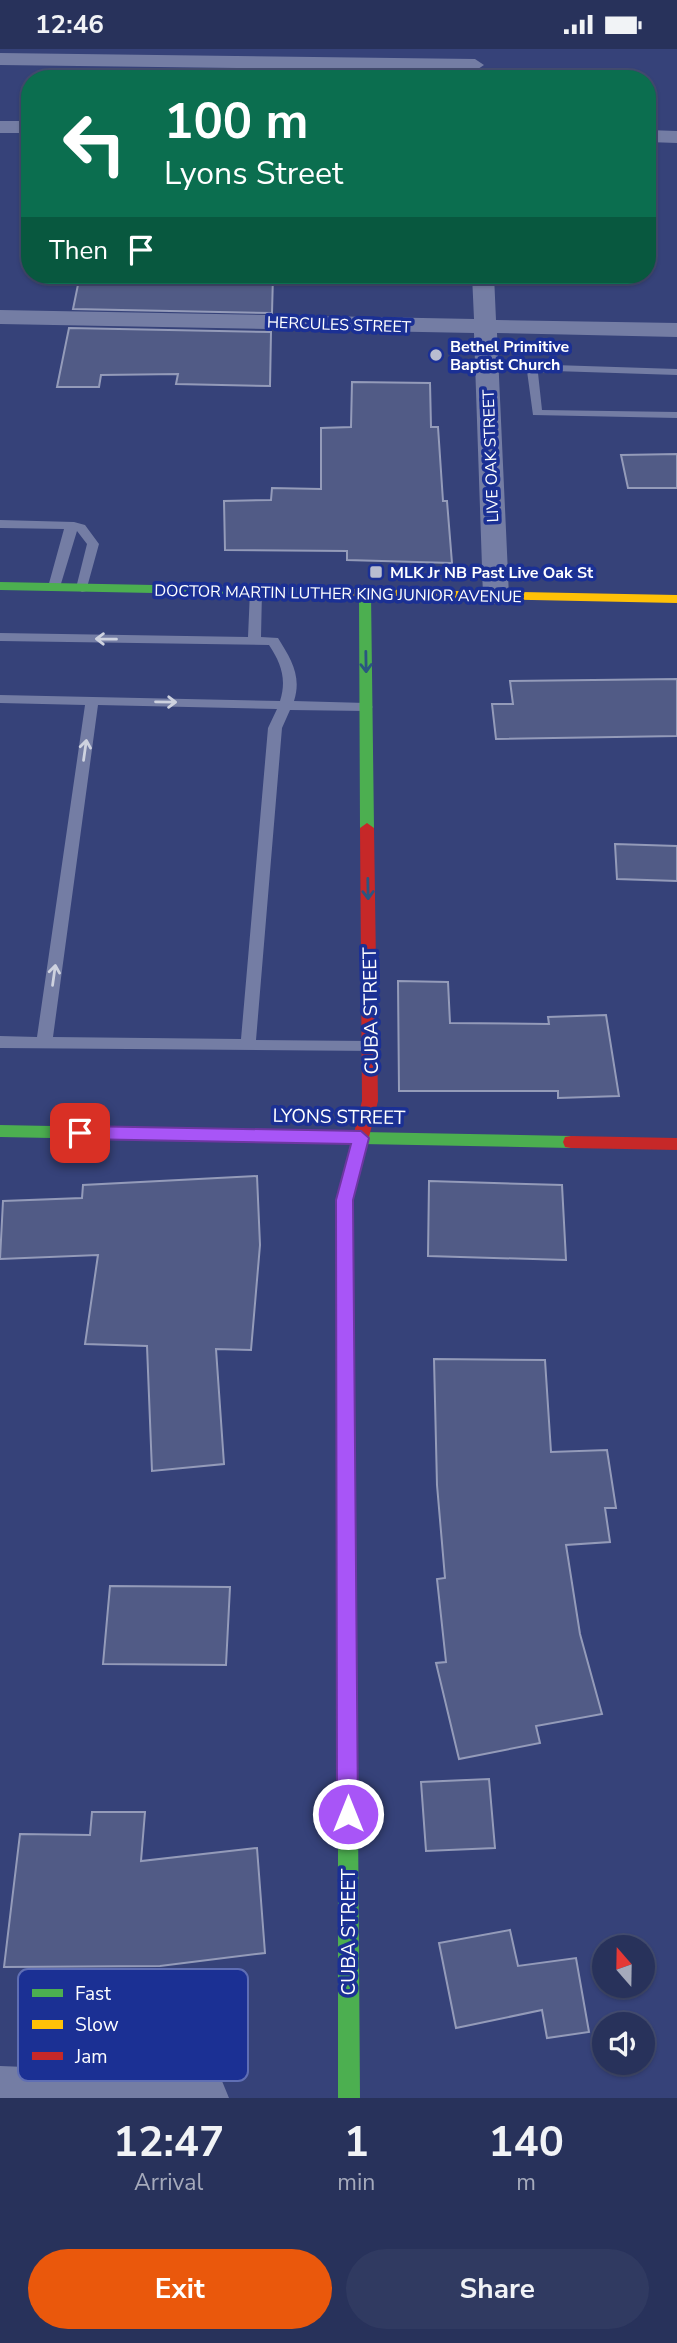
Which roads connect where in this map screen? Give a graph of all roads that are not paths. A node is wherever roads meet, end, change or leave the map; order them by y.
1 (0, 59) edge
2 (475, 64) edge
3 (0, 127) edge
4 (21, 127) edge
5 (656, 136) edge
6 (677, 137) edge
7 (483, 284) edge
8 (0, 317) edge
9 (485, 328) junction
10 (677, 330) edge
11 (677, 372) edge
12 (677, 415) edge
13 (0, 524) edge
14 (75, 526) junction
15 (0, 586) edge
16 (54, 587) junction
17 (82, 588) junction
18 (256, 591) junction
19 (365, 594) junction
20 (496, 596) junction
21 (677, 599) edge
22 (0, 637) edge
23 (254, 641) junction
24 (0, 699) edge
25 (92, 701) junction
26 (287, 704) junction
27 (366, 707) junction
28 (0, 1042) edge
29 (44, 1043) junction
30 (248, 1046) junction
31 (370, 1047) junction
32 (0, 1131) edge
33 (361, 1138) junction
34 (677, 1144) edge
35 (0, 2090) edge
36 (149, 2097) edge
37 (205, 2098) edge
38 (349, 2098) edge

1 - 2 street
3 - 4 street
5 - 6 street
7 - 9 street, LIVE OAK STREET
8 - 9 street, HERCULES STREET
9 - 10 street, HERCULES STREET
9 - 20 street, LIVE OAK STREET
11 - 12 lane
13 - 14 lane
14 - 16 lane
14 - 17 lane
15 - 16 street, DOCTOR MARTIN LUTHER KING JUNIOR AVENUE
16 - 17 street, DOCTOR MARTIN LUTHER KING JUNIOR AVENUE
17 - 18 street, DOCTOR MARTIN LUTHER KING JUNIOR AVENUE
18 - 19 street, DOCTOR MARTIN LUTHER KING JUNIOR AVENUE
18 - 23 lane
19 - 20 street, DOCTOR MARTIN LUTHER KING JUNIOR AVENUE
19 -> 27 street, CUBA STREET
20 - 21 street, DOCTOR MARTIN LUTHER KING JUNIOR AVENUE
23 -> 22 lane
23 - 26 lane
24 - 25 lane
25 -> 26 lane
29 -> 25 lane
26 - 27 lane
26 - 30 lane
27 -> 31 street, CUBA STREET
28 - 29 lane
29 - 30 lane
30 - 31 lane
31 - 33 street, CUBA STREET
32 - 33 street, LYONS STREET
33 - 34 street, LYONS STREET
33 - 38 street, CUBA STREET
35 - 36 street
36 - 37 street

